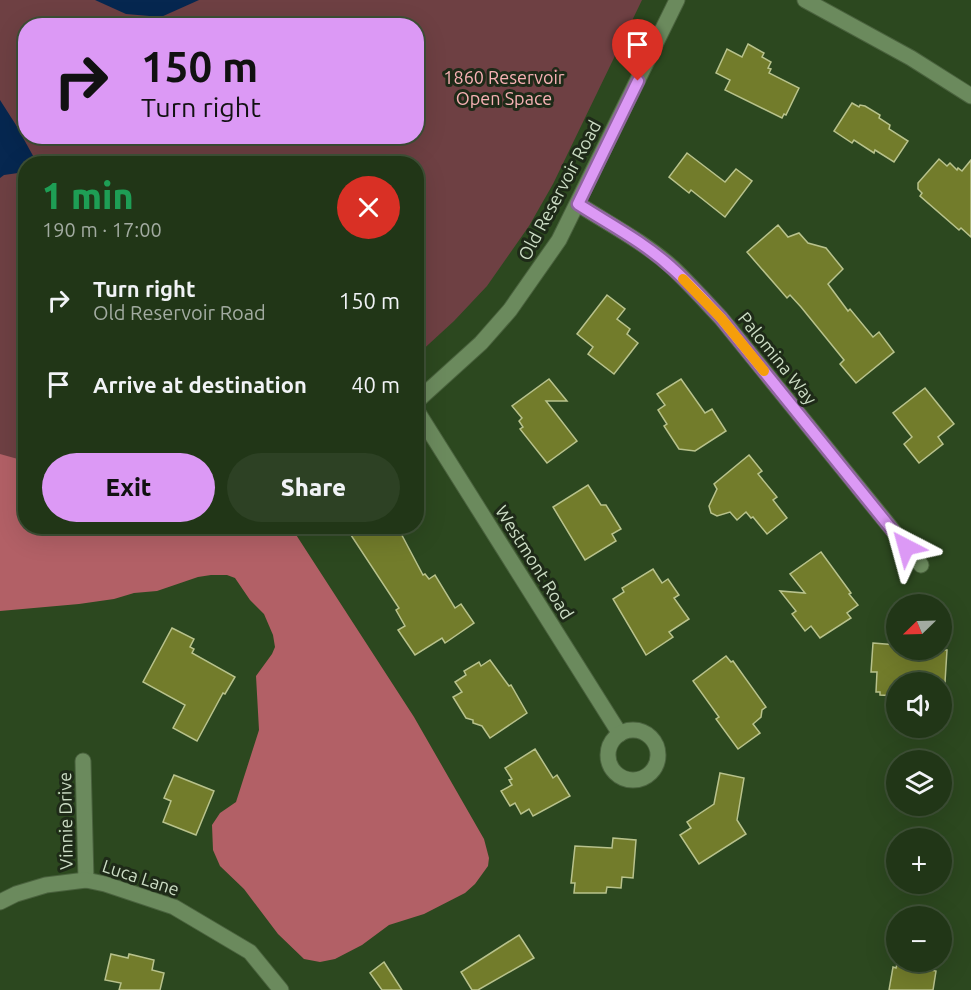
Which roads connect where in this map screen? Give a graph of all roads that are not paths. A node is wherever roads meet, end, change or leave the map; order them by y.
1 (677, 0) edge
2 (805, 0) edge
3 (971, 96) edge
4 (578, 204) junction
5 (424, 395) edge
6 (424, 422) edge
7 (921, 565) dead end
8 (620, 734) dead end
9 (83, 762) dead end
10 (86, 880) junction
11 (0, 902) edge
12 (280, 990) edge

1 - 4 street, Old Reservoir Road
2 - 3 street
4 - 5 street, Old Reservoir Road
4 - 7 street, Palomina Way
6 - 8 street, Westmont Road
9 - 10 street, Vinnie Drive
10 - 11 street, Luca Lane
10 - 12 street, Luca Lane

